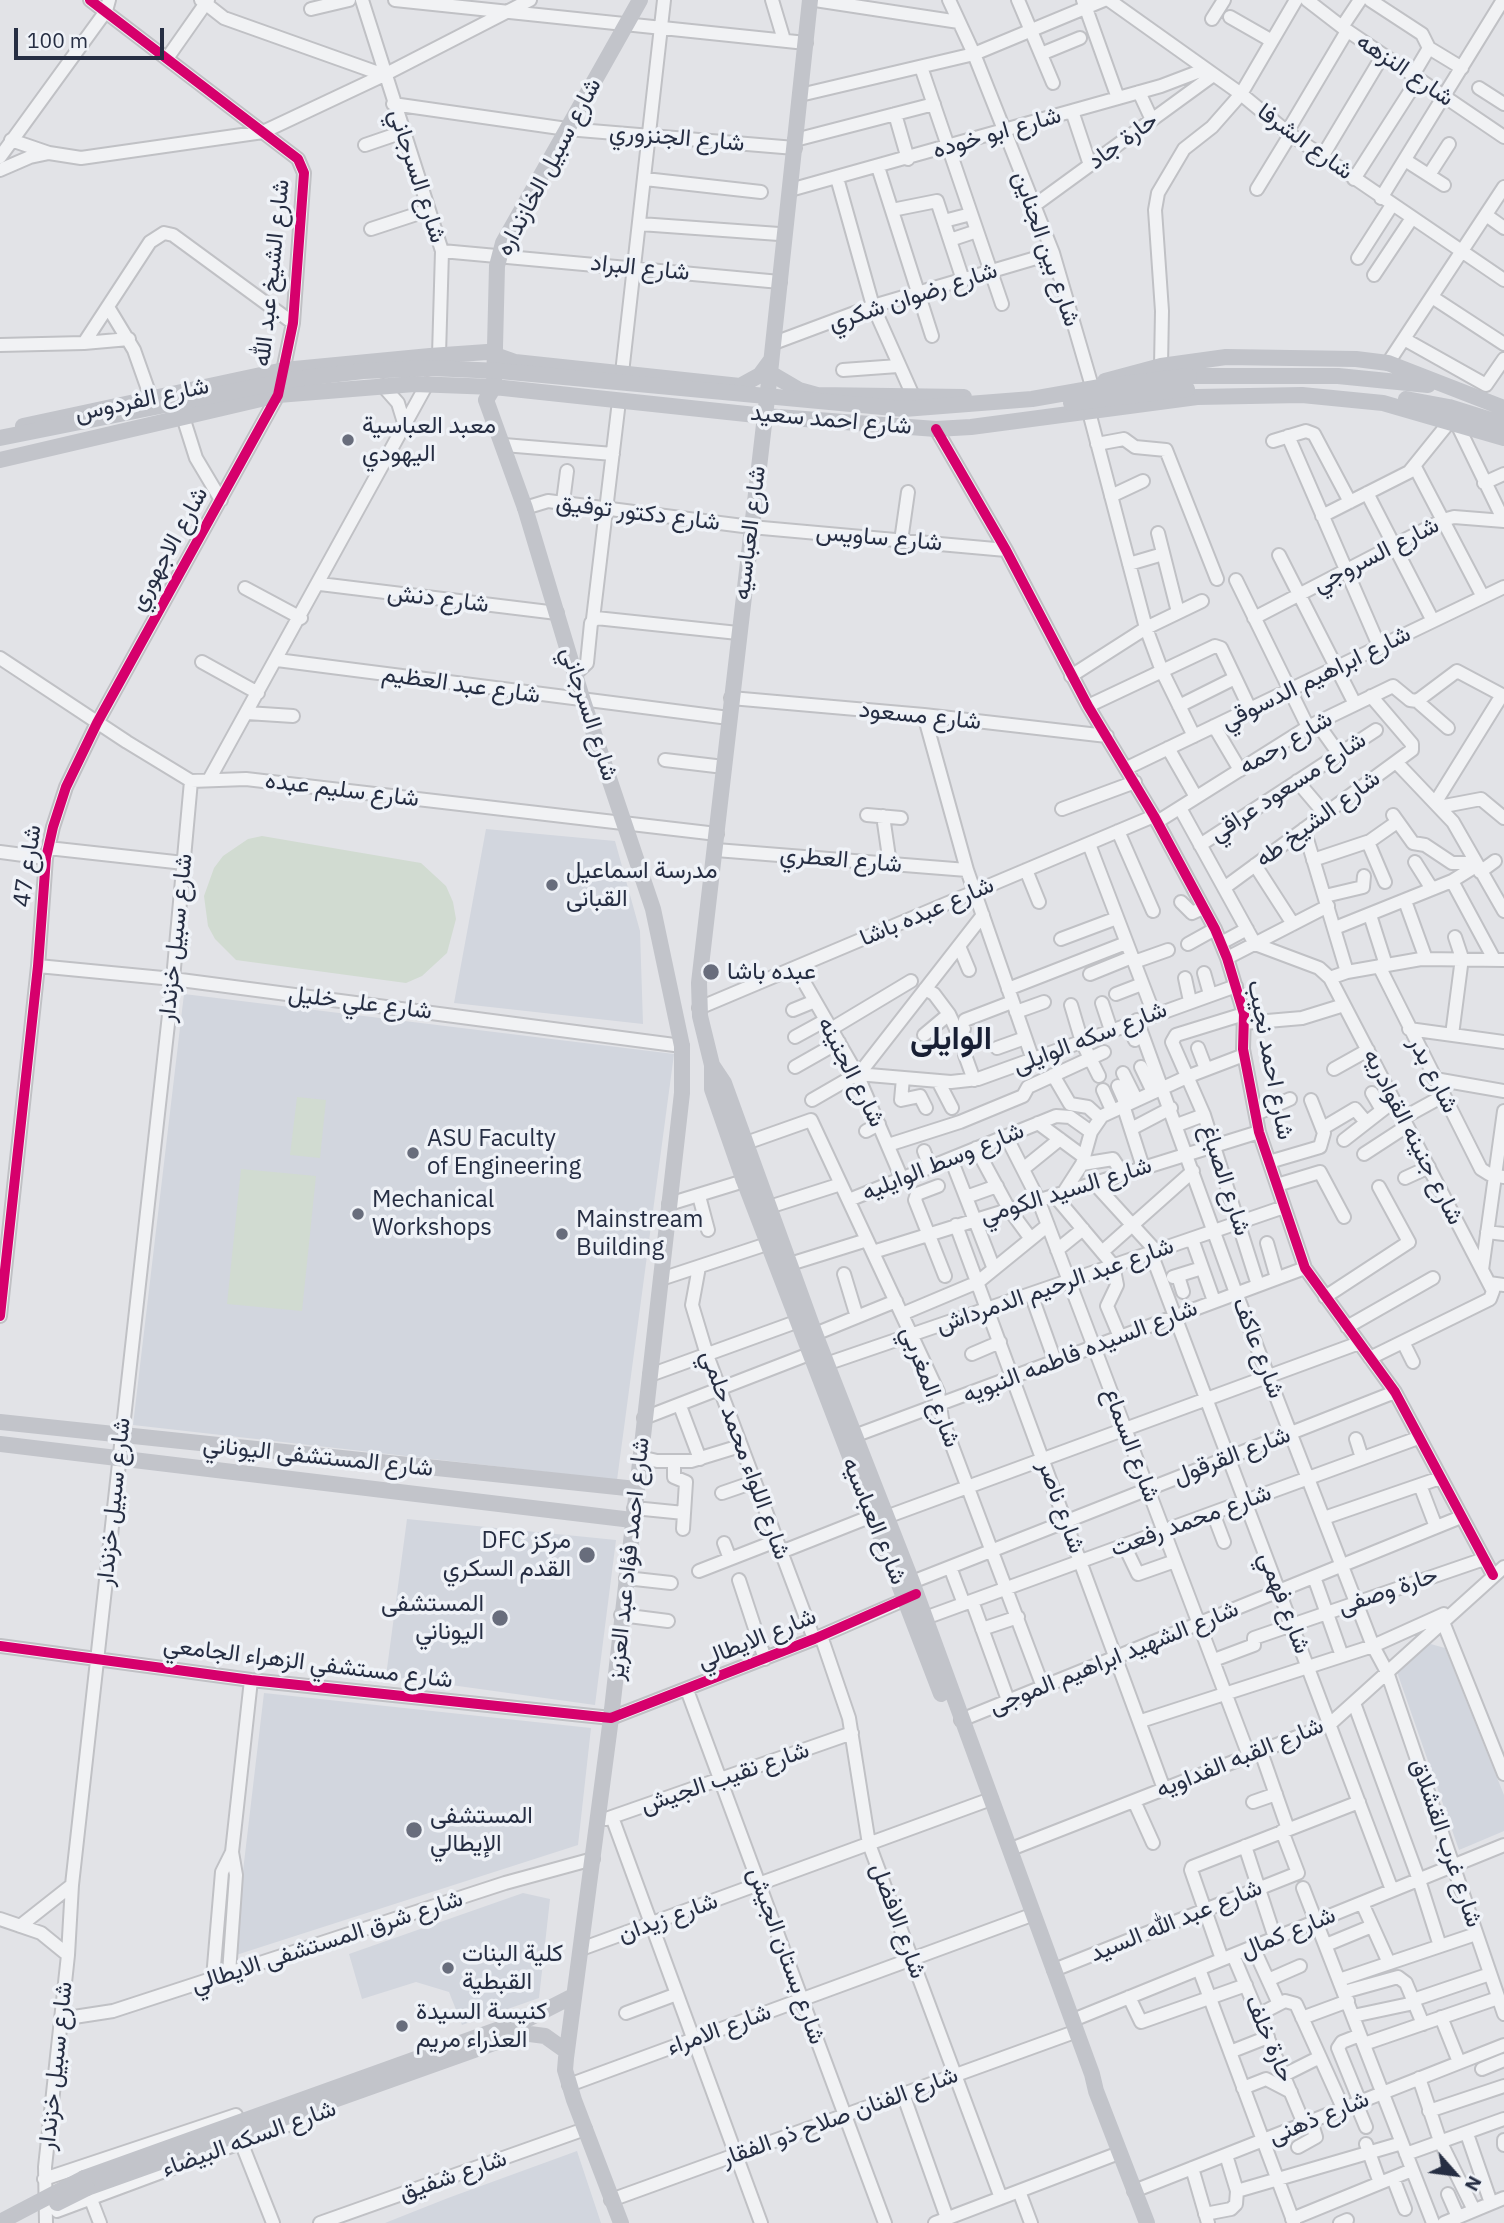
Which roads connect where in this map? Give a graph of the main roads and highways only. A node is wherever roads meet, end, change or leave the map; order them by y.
1 (640, 0) edge
2 (812, 0) edge
3 (773, 350) junction
4 (494, 355) junction
5 (284, 370) joint
6 (770, 373) junction
7 (1094, 382) junction
8 (1188, 383) junction
9 (494, 387) junction
10 (1454, 389) junction
11 (278, 395) joint
12 (826, 396) junction
13 (1117, 407) junction
14 (1504, 408) edge
15 (1091, 411) junction
16 (765, 416) junction
17 (830, 421) junction
18 (1504, 424) edge
19 (0, 431) edge
20 (0, 438) edge
21 (1504, 438) edge
22 (0, 445) edge
23 (0, 460) edge
24 (700, 1012) junction
25 (677, 1014) junction
26 (681, 1046) joint
27 (712, 1065) junction
28 (818, 1356) junction
29 (0, 1422) edge
30 (0, 1444) edge
31 (518, 1478) junction
32 (636, 1489) junction
33 (515, 1508) junction
34 (633, 1514) junction
35 (879, 1516) junction
36 (911, 1592) junction
37 (986, 1801) junction
38 (573, 1996) junction
39 (1071, 2027) junction
40 (566, 2051) junction
41 (452, 2053) junction
42 (87, 2188) junction
43 (0, 2222) edge
44 (21, 2223) edge
45 (621, 2223) edge
46 (1147, 2223) edge

1 - 4 main road, شارع سبيل الخازنداره
2 - 3 main road, شارع العباسيه
3 - 4 main road, شارع احمد سعيد
3 - 6 main road, شارع العباسيه
4 - 5 main road, شارع احمد سعيد
4 - 9 main road, شارع سبيل الخازنداره
5 - 19 main road, شارع الفردوس
6 - 12 main road, شارع احمد سعيد
6 - 16 main road, شارع العباسيه
7 - 10 main road, شارع احمد سعيد
7 - 12 main road, شارع احمد سعيد
7 - 13 main road
7 - 15 main road
8 - 10 main road
8 - 18 main road
8 - 20 main road, bridge
8 - 22 main road, bridge
9 - 11 main road, شارع احمد سعيد
9 - 16 main road, شارع احمد سعيد
9 - 25 main road, شارع السرجاني
10 - 14 main road, شارع احمد سعيد
11 - 23 main road, شارع الفردوس
12 - 17 main road
13 - 15 main road, شارع احمد سعيد
13 - 21 main road, شارع احمد سعيد
15 - 17 main road, شارع احمد سعيد
16 - 17 main road, شارع احمد سعيد
16 - 24 main road, شارع العباسيه
24 - 25 main road
24 - 27 main road, شارع العباسيه
25 - 26 main road, شارع السرجاني
26 - 32 main road, شارع احمد فؤاد عبد العزيز
27 - 28 main road, شارع العباسيه
27 - 28 main road, شارع العباسيه
28 - 35 main road, شارع العباسيه
28 - 35 main road, شارع العباسيه
29 - 31 main road, شارع المستشفى اليوناني
30 - 33 main road, شارع المستشفى اليوناني
31 - 32 main road, شارع المستشفى اليوناني
31 - 33 main road
32 - 34 main road, شارع احمد فؤاد عبد العزيز
33 - 34 main road, شارع المستشفى اليوناني
34 - 38 main road, شارع احمد فؤاد عبد العزيز
35 - 36 main road, شارع العباسيه
36 - 37 main road, شارع العباسيه
36 - 37 main road, شارع العباسيه
37 - 39 main road, شارع العباسيه
37 - 39 main road, شارع العباسيه
38 - 40 main road, شارع احمد فؤاد عبد العزيز
38 - 41 main road
39 - 46 main road, شارع العباسيه
40 - 41 main road
40 - 45 main road, شارع احمد فؤاد عبد العزيز
41 - 42 main road
42 - 43 main road, bridge
42 - 44 main road, bridge

